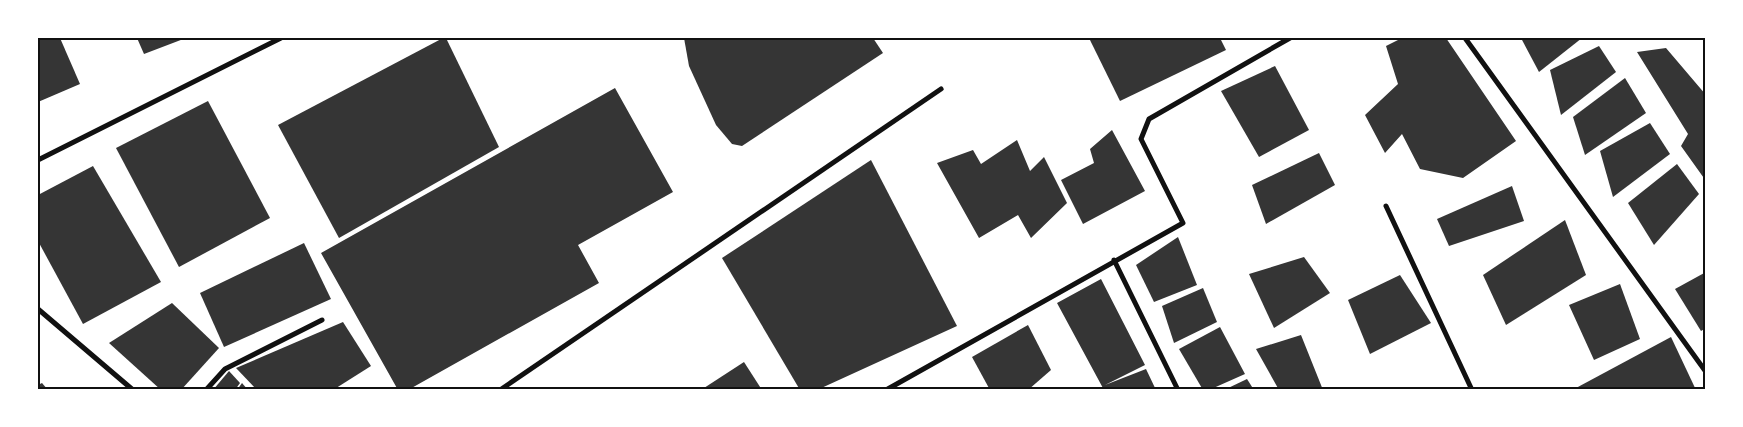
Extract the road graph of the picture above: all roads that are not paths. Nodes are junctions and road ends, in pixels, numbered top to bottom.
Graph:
1 (281, 38) edge
2 (1290, 38) edge
3 (1465, 38) edge
4 (941, 89) dead end
5 (38, 160) edge
6 (1386, 206) dead end
7 (1114, 260) junction
8 (38, 309) edge
9 (322, 320) dead end
10 (1706, 372) edge
11 (134, 390) edge
12 (206, 390) edge
13 (500, 390) edge
14 (886, 390) edge
15 (1178, 390) edge
16 (1472, 390) edge

1 - 5 street
2 - 7 street
3 - 10 street
4 - 13 street
6 - 16 street
7 - 14 street
7 - 15 street
8 - 11 street
9 - 12 street

